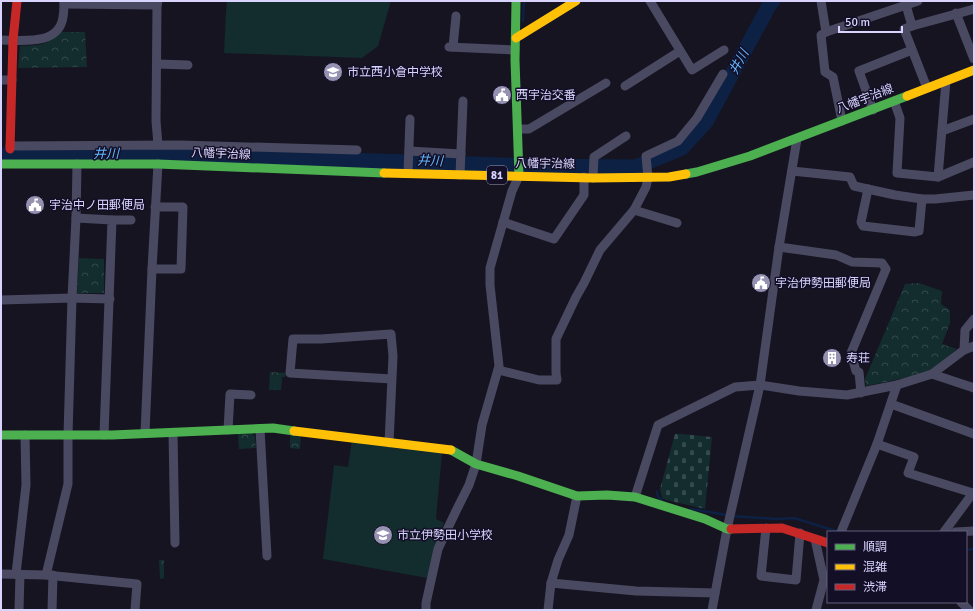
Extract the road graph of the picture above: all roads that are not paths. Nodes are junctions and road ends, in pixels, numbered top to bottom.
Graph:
1 (17, 1) edge
2 (516, 1) edge
3 (576, 1) edge
4 (650, 1) edge
5 (821, 1) edge
6 (918, 1) edge
7 (64, 3) edge
8 (158, 3) edge
9 (906, 6) junction
10 (974, 9) edge
11 (956, 13) junction
12 (456, 16) dead end
13 (912, 26) junction
14 (826, 32) junction
15 (516, 38) junction
16 (1, 40) edge
17 (13, 40) junction
18 (515, 50) junction
19 (724, 50) dead end
20 (912, 50) junction
21 (680, 51) junction
22 (974, 59) edge
23 (157, 64) junction
24 (188, 65) dead end
25 (974, 70) edge
26 (724, 74) dead end
27 (1, 80) edge
28 (12, 80) junction
29 (946, 81) junction
30 (606, 83) dead end
31 (625, 86) dead end
32 (927, 88) junction
33 (463, 101) dead end
34 (894, 101) junction
35 (873, 110) junction
36 (410, 119) dead end
37 (974, 119) edge
38 (6, 121) edge
39 (842, 121) junction
40 (518, 129) junction
41 (942, 131) junction
42 (626, 136) dead end
43 (797, 139) junction
44 (158, 145) junction
45 (94, 147) junction
46 (10, 148) junction
47 (358, 150) dead end
48 (409, 153) junction
49 (461, 156) junction
50 (94, 162) junction
51 (974, 162) edge
52 (5, 164) edge
53 (77, 164) junction
54 (158, 164) junction
55 (408, 170) junction
56 (460, 171) junction
57 (792, 171) junction
58 (648, 174) junction
59 (519, 175) junction
60 (590, 176) junction
61 (938, 177) junction
62 (868, 189) junction
63 (974, 195) edge
64 (922, 199) junction
65 (155, 207) junction
66 (634, 210) junction
67 (76, 218) junction
68 (112, 220) junction
69 (131, 220) dead end
70 (503, 222) junction
71 (677, 223) dead end
72 (779, 246) junction
73 (152, 269) junction
74 (72, 298) junction
75 (110, 299) junction
76 (1, 300) edge
77 (974, 319) edge
78 (974, 346) edge
79 (964, 350) junction
80 (498, 370) junction
81 (932, 374) junction
82 (392, 379) junction
83 (760, 385) junction
84 (897, 385) junction
85 (974, 388) edge
86 (861, 393) junction
87 (251, 395) dead end
88 (891, 404) junction
89 (260, 429) junction
90 (228, 430) junction
91 (145, 433) junction
92 (172, 433) junction
93 (974, 434) edge
94 (1, 435) edge
95 (25, 435) junction
96 (68, 435) junction
97 (104, 435) junction
98 (389, 443) junction
99 (877, 444) junction
100 (476, 464) junction
101 (974, 492) edge
102 (577, 496) junction
103 (635, 497) junction
104 (727, 528) junction
105 (766, 528) junction
106 (841, 531) edge
107 (945, 531) edge
108 (800, 533) junction
109 (815, 540) junction
110 (175, 543) dead end
111 (827, 543) edge
112 (267, 556) dead end
113 (1, 574) edge
114 (18, 574) junction
115 (50, 575) junction
116 (551, 583) junction
117 (715, 594) junction
118 (19, 610) edge
119 (52, 610) edge
120 (135, 610) edge
121 (426, 610) edge
122 (548, 610) edge
123 (712, 610) edge
124 (816, 610) edge

1 - 17 street
2 - 15 street
3 - 15 street
4 - 21 street
5 - 14 street
6 - 9 street
7 - 8 street
7 - 17 street
8 - 23 street
9 - 13 street
9 - 14 street
10 - 11 street
11 - 13 street
11 - 22 street
12 - 18 street
13 - 20 street
14 - 39 street
15 - 18 street
16 - 17 street
17 - 28 street
18 - 40 street
19 - 21 street
20 - 32 street
20 - 35 street
21 - 31 street
23 - 24 street
23 - 44 street
25 - 29 street, 八幡宇治線 / 81
26 - 58 street
27 - 28 street
28 - 38 street
29 - 32 street, 八幡宇治線 / 81
29 - 41 street
30 - 40 street
32 - 34 street, 八幡宇治線 / 81
33 - 49 street
34 - 35 street, 八幡宇治線 / 81
34 - 61 street
35 - 39 street, 八幡宇治線 / 81
36 - 48 street
37 - 41 street
38 - 46 street
39 - 43 street, 八幡宇治線 / 81
40 - 59 street
41 - 61 street
42 - 60 street
43 - 57 street
43 - 58 street, 八幡宇治線 / 81
44 - 45 street
44 - 47 street
45 - 46 street
45 - 50 street
46 - 52 street
48 - 49 street
48 - 55 street
49 - 56 street
50 - 53 street, 八幡宇治線 / 81
50 - 54 street, 八幡宇治線 / 81
51 - 61 street
52 - 53 street, 八幡宇治線 / 81
53 - 67 street
54 - 55 street, 八幡宇治線 / 81
54 - 65 street
55 - 56 street, 八幡宇治線 / 81
56 - 59 street, 八幡宇治線 / 81
57 - 62 street
57 - 72 street
58 - 60 street, 八幡宇治線 / 81
58 - 66 street
59 - 60 street, 八幡宇治線 / 81
59 - 70 street
60 - 70 street
62 - 64 street
62 - 64 street
63 - 64 street
65 - 73 street
65 - 73 street
66 - 71 street
66 - 80 street
67 - 68 street
67 - 74 street
68 - 69 street
68 - 75 street
70 - 80 street
72 - 83 street
72 - 86 street
73 - 91 street
74 - 75 street
74 - 76 street
74 - 96 street
75 - 97 street
77 - 79 street
78 - 79 street
79 - 81 street
80 - 100 street
81 - 84 street
81 - 85 street
82 - 82 street
82 - 98 street
83 - 86 street
83 - 103 street
83 - 104 street
84 - 86 street
84 - 88 street
87 - 90 street
88 - 93 street
88 - 99 street
89 - 90 street
89 - 98 street
89 - 112 street
90 - 92 street
91 - 92 street
91 - 97 street
92 - 110 street
94 - 95 street
95 - 96 street
95 - 114 street
96 - 97 street
96 - 115 street
98 - 100 street
99 - 101 street
99 - 106 street
100 - 102 street
100 - 121 street
101 - 107 street
102 - 103 street
102 - 116 street
103 - 104 street
104 - 105 street
104 - 117 street
105 - 108 street
105 - 108 street
108 - 109 street
109 - 111 street
109 - 124 street
113 - 114 street
114 - 115 street
114 - 118 street
115 - 119 street
115 - 120 street
116 - 117 street
116 - 122 street
117 - 123 street

